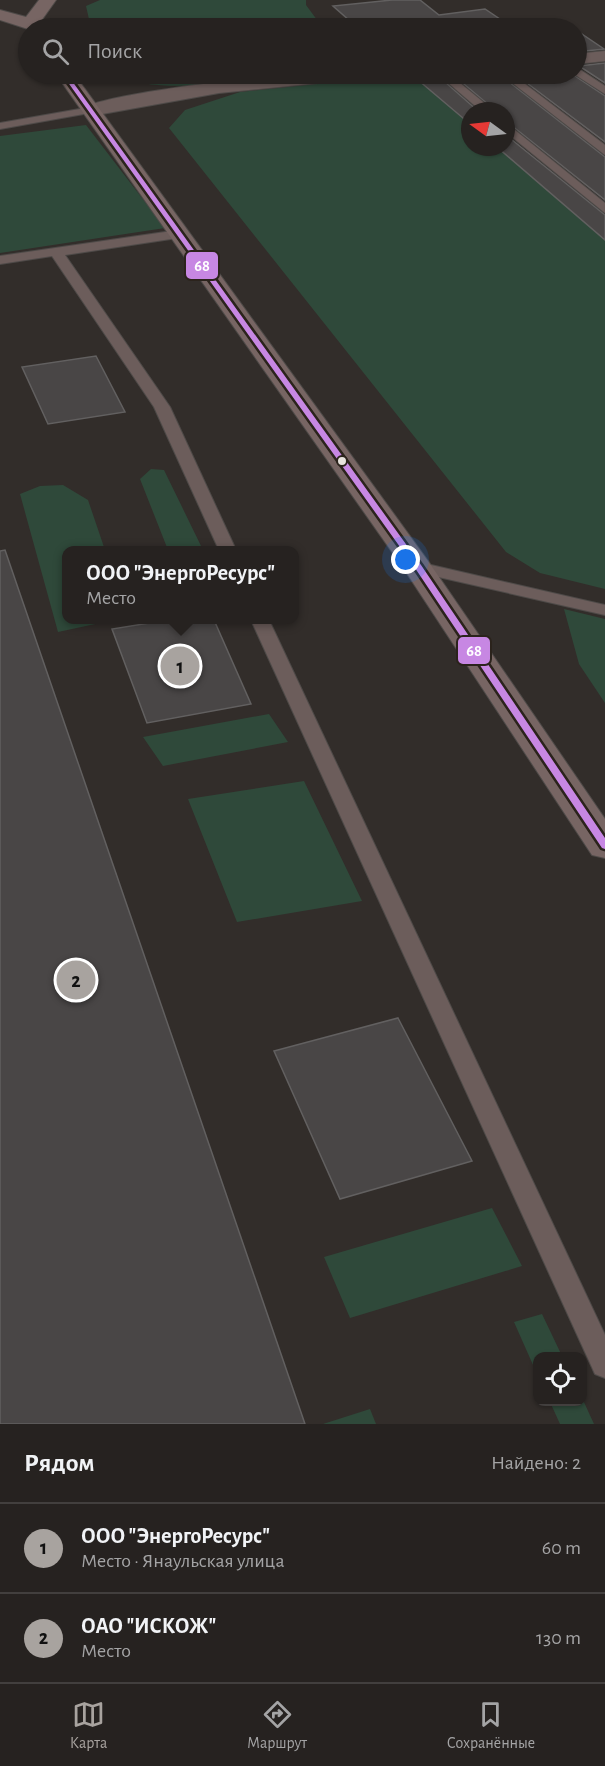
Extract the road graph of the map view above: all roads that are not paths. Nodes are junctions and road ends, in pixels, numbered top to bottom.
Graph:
1 (48, 0) edge
2 (0, 15) edge
3 (37, 18) edge
4 (18, 21) edge
5 (605, 56) edge
6 (587, 58) edge
7 (587, 78) edge
8 (72, 84) edge
9 (233, 84) edge
10 (455, 84) edge
11 (519, 84) edge
12 (605, 91) edge
13 (477, 102) edge
14 (91, 110) junction
15 (0, 126) edge
16 (515, 134) edge
17 (605, 151) edge
18 (605, 209) edge
19 (179, 234) junction
20 (56, 252) junction
21 (0, 260) edge
22 (226, 546) edge
23 (418, 567) junction
24 (605, 610) edge
25 (262, 624) edge
26 (605, 846) edge
27 (605, 1365) edge

1 - 3 main road
2 - 4 main road
5 - 6 street
7 - 12 lane
8 - 14 main road
9 - 14 street
10 - 13 lane
11 - 17 lane
14 - 15 lane
14 - 19 main road
16 - 18 lane
19 - 20 lane
19 - 23 main road
20 - 21 lane
20 - 22 lane
23 - 24 lane
23 - 26 main road
25 - 27 lane

